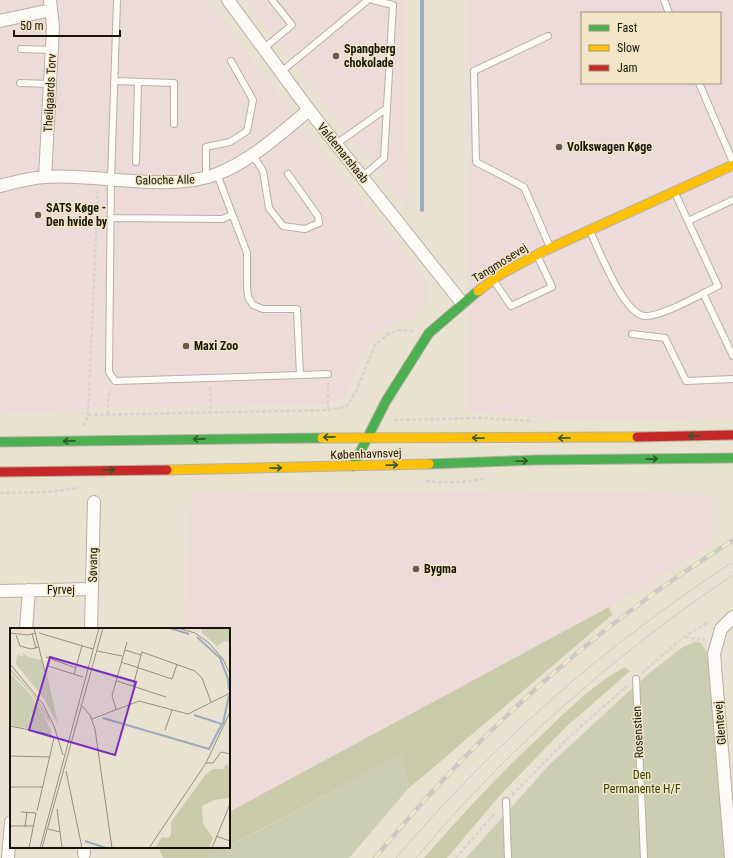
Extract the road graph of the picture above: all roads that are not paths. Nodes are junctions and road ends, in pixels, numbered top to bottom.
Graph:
1 (117, 0) edge
2 (228, 0) edge
3 (272, 0) edge
4 (368, 0) edge
5 (373, 0) edge
6 (664, 0) edge
7 (51, 5) edge
8 (669, 12) edge
9 (0, 21) edge
10 (548, 36) dead end
11 (264, 48) junction
12 (21, 49) dead end
13 (52, 50) junction
14 (231, 61) dead end
15 (281, 72) junction
16 (114, 81) junction
17 (138, 82) junction
18 (20, 83) dead end
19 (50, 84) junction
20 (699, 84) edge
21 (387, 108) junction
22 (309, 110) junction
23 (174, 124) dead end
24 (336, 144) junction
25 (252, 154) junction
26 (136, 162) dead end
27 (733, 164) edge
28 (288, 174) dead end
29 (211, 176) junction
30 (45, 177) junction
31 (362, 177) junction
32 (111, 179) junction
33 (0, 186) edge
34 (674, 192) junction
35 (733, 200) edge
36 (232, 215) junction
37 (111, 218) junction
38 (688, 221) junction
39 (589, 230) junction
40 (550, 247) junction
41 (537, 254) junction
42 (493, 280) junction
43 (703, 293) junction
44 (462, 303) junction
45 (632, 334) dead end
46 (733, 356) edge
47 (328, 374) road end
48 (300, 375) junction
49 (733, 379) edge
50 (733, 435) edge
51 (368, 437) junction
52 (0, 442) edge
53 (733, 458) edge
54 (353, 466) junction
55 (0, 472) edge
56 (94, 502) dead end
57 (92, 589) junction
58 (29, 590) junction
59 (0, 591) edge
60 (733, 617) edge
61 (26, 628) edge
62 (91, 628) edge
63 (636, 679) road end
64 (506, 801) road end
65 (10, 834) edge
66 (8, 858) edge
67 (508, 858) edge
68 (644, 858) edge
69 (731, 858) edge

1 - 16 lane
2 - 11 street, Valdemarshaab
3 - 11 lane
4 - 15 lane
5 - 21 lane
6 - 8 lane
7 - 9 street, Theilgaards Torv
7 - 13 street, Theilgaards Torv
10 - 40 lane
11 - 15 street, Valdemarshaab
12 - 13 lane
13 - 19 street, Theilgaards Torv
14 - 29 lane
15 - 22 street, Valdemarshaab
16 - 17 lane
16 - 32 lane
17 - 23 lane
17 - 26 lane
18 - 19 lane
19 - 30 street, Theilgaards Torv
20 - 27 lane
21 - 24 lane
21 - 31 lane
22 - 24 street, Valdemarshaab
22 - 25 street, Galoche Alle
24 - 31 street, Valdemarshaab
25 - 28 lane
25 - 29 street, Galoche Alle
27 - 34 main road, Tangmosevej
29 - 32 street, Galoche Alle
29 - 36 lane
30 - 32 street, Galoche Alle
30 - 33 street, Galoche Alle
31 - 44 street, Valdemarshaab
32 - 37 lane
34 - 38 lane
34 - 39 main road, Tangmosevej
35 - 38 lane
36 - 37 lane
36 - 48 lane
37 - 48 lane
38 - 43 lane
39 - 40 main road, Tangmosevej
39 - 43 lane
40 - 41 main road, Tangmosevej
41 - 42 main road, Tangmosevej
41 - 42 lane
42 - 44 main road, Tangmosevej
43 - 46 lane
44 - 51 main road, Tangmosevej
45 - 49 lane
47 - 48 lane
50 -> 51 main road, Københavnsvej
51 -> 52 main road, Københavnsvej
51 - 54 main road, Tangmosevej
54 -> 53 main road, Københavnsvej
55 -> 54 main road, Københavnsvej
56 - 57 street, Søvang
57 - 58 street, Fyrvej
57 - 62 street, Søvang
58 - 59 street, Fyrvej
58 - 61 street, Fyrvej
60 - 69 street, Glentevej
63 - 68 lane, Rosenstien
64 - 67 lane
65 - 66 street

